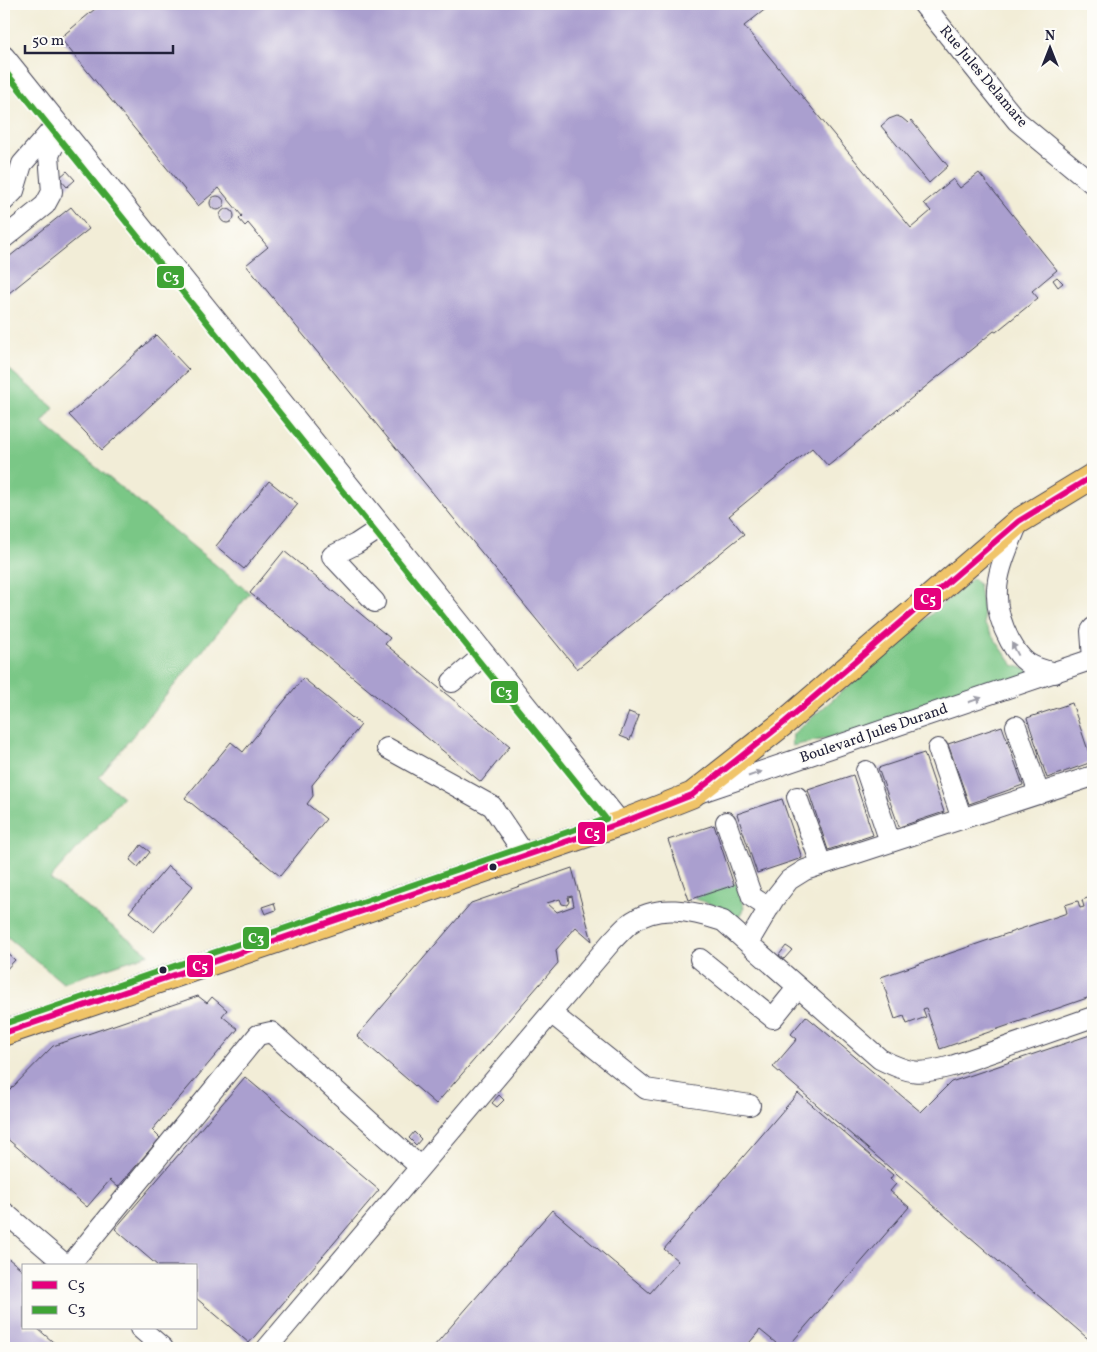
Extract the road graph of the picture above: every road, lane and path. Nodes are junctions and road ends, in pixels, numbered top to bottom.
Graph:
1 (923, 4) edge
2 (7, 67) edge
3 (60, 126) junction
4 (1093, 184) edge
5 (4, 201) edge
6 (4, 238) edge
7 (1093, 476) edge
8 (1019, 521) junction
9 (382, 527) junction
10 (375, 602) dead end
11 (1093, 628) edge
12 (485, 654) junction
13 (1093, 659) edge
14 (1055, 673) junction
15 (452, 682) dead end
16 (1016, 726) dead end
17 (386, 748) dead end
18 (938, 749) dead end
19 (866, 771) dead end
20 (1093, 776) edge
21 (1039, 794) junction
22 (692, 795) junction
23 (797, 797) dead end
24 (962, 819) junction
25 (726, 822) dead end
26 (620, 823) junction
27 (890, 842) junction
28 (525, 855) junction
29 (821, 864) junction
30 (769, 908) junction
31 (748, 943) junction
32 (700, 959) dead end
33 (798, 987) junction
34 (551, 1014) junction
35 (1093, 1017) edge
36 (4, 1033) edge
37 (750, 1104) dead end
38 (420, 1167) junction
39 (4, 1212) edge
40 (66, 1264) edge
41 (70, 1264) edge
42 (142, 1330) edge
43 (163, 1348) edge
44 (267, 1348) edge

1 - 4 street, Rue Jules Delamare
2 - 3 street
3 - 5 street
3 - 6 street
3 - 9 street
7 - 8 main road, Boulevard Jules Durand
14 -> 8 street
8 - 22 main road, Boulevard Jules Durand
9 - 10 street
9 - 12 street
11 - 13 street
12 - 15 street
12 - 26 street
13 - 14 street, Boulevard Jules Durand
22 -> 14 street, Boulevard Jules Durand
16 - 21 street
17 - 28 street
18 - 24 street
19 - 27 street
20 - 21 street
21 - 24 street
22 - 26 main road, Boulevard Jules Durand
23 - 29 street
24 - 27 street
25 - 30 street
26 - 28 main road, Boulevard Jules Durand
27 - 29 street
28 - 36 main road, Boulevard Jules Durand
29 - 30 street
30 - 31 street
31 - 33 street
31 - 34 street
32 - 33 street
33 - 35 street
34 - 37 street
34 - 38 street
38 - 41 street
38 - 44 street
39 - 40 street
42 - 43 street

